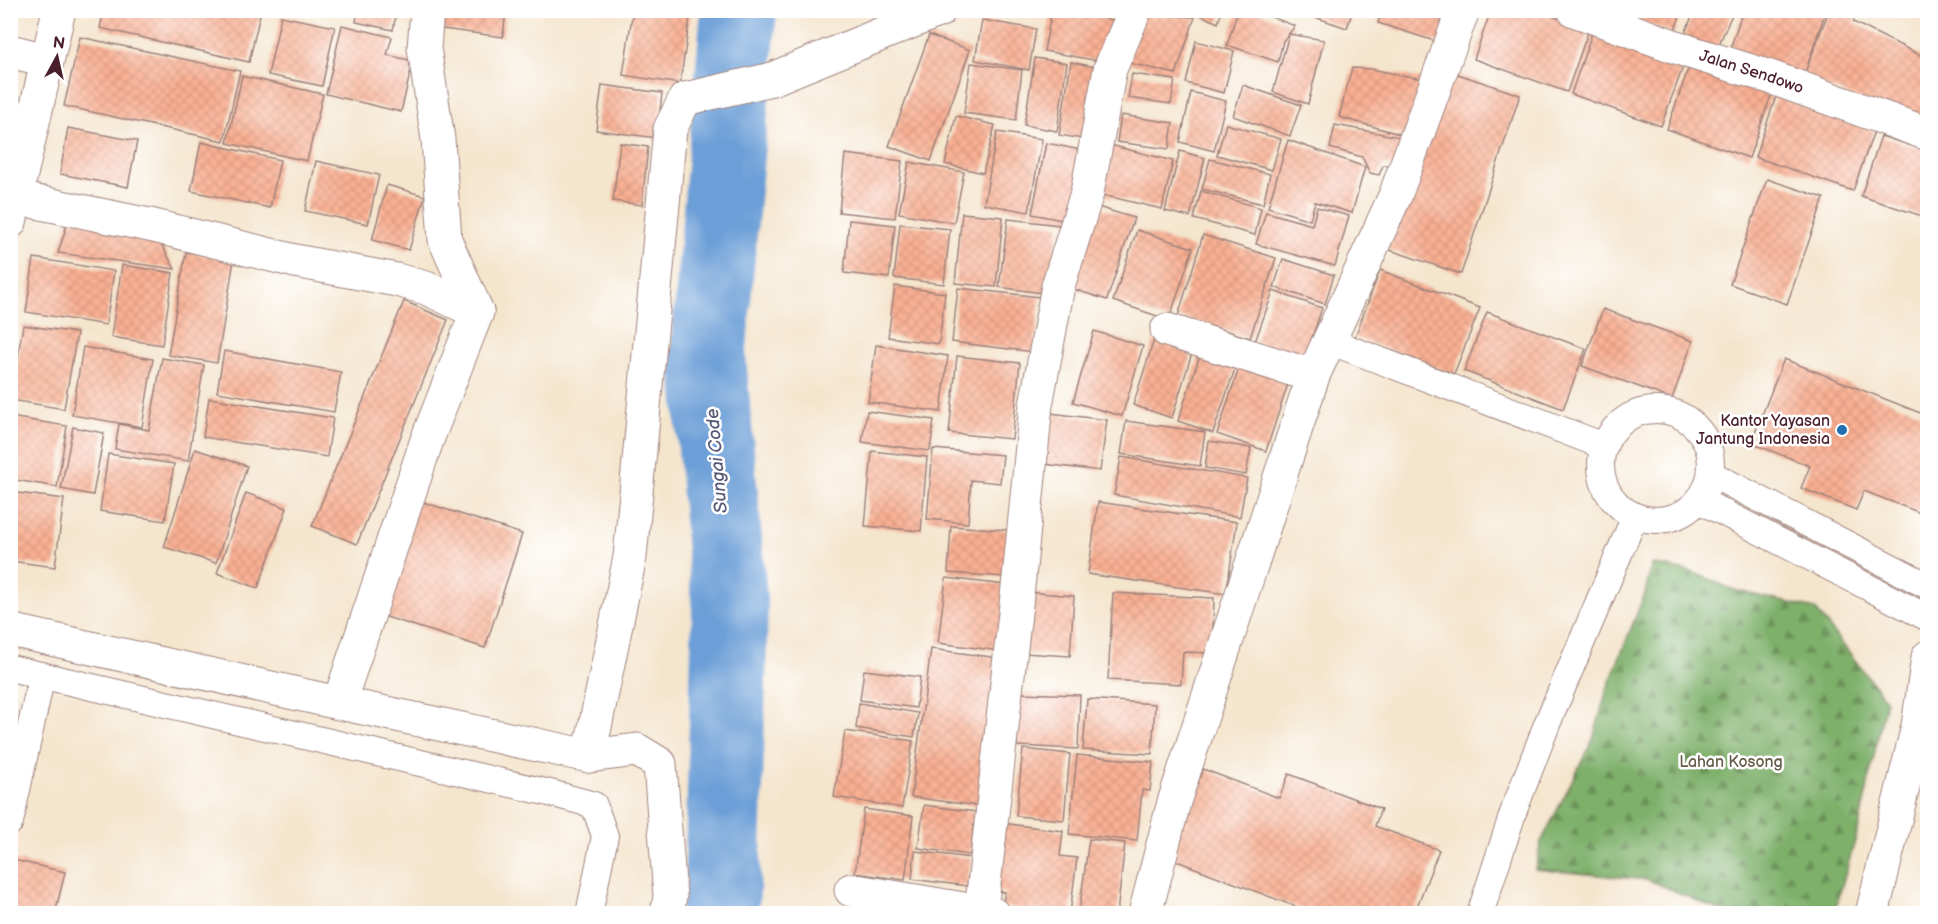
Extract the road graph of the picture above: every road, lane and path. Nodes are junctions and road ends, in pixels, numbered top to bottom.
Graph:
1 (59, 10) edge
2 (427, 10) edge
3 (940, 10) edge
4 (1135, 10) edge
5 (1463, 10) edge
6 (1578, 11) edge
7 (10, 51) edge
8 (46, 60) junction
9 (1928, 134) edge
10 (14, 210) edge
11 (477, 312) junction
12 (1167, 330) dead end
13 (1329, 342) junction
14 (1313, 376) junction
15 (1604, 446) junction
16 (1711, 474) junction
17 (1699, 500) junction
18 (1635, 516) junction
19 (1928, 586) edge
20 (1928, 618) edge
21 (10, 630) edge
22 (1928, 657) edge
23 (10, 668) edge
24 (42, 675) junction
25 (339, 703) junction
26 (1923, 727) edge
27 (589, 756) junction
28 (10, 822) edge
29 (851, 890) dead end
30 (987, 912) edge
31 (589, 914) edge
32 (667, 914) edge
33 (1145, 914) edge
34 (1480, 914) edge
35 (1872, 914) edge

1 - 8 street
2 - 11 street
3 - 27 street
4 - 30 street
5 - 13 street
6 - 9 street, Jalan Sendowo
7 - 8 street
8 - 10 street
10 - 11 street
11 - 25 street
12 - 14 street
13 - 14 street
13 - 15 lane
14 - 33 street
15 - 16 lane
15 - 18 lane
16 - 17 lane
16 - 19 lane
17 - 18 lane
17 - 20 lane
18 - 34 lane
21 - 25 street
22 - 26 street
23 - 24 lane
24 - 28 lane
24 - 31 lane
25 - 27 street
26 - 35 street
27 - 32 street
29 - 30 street

